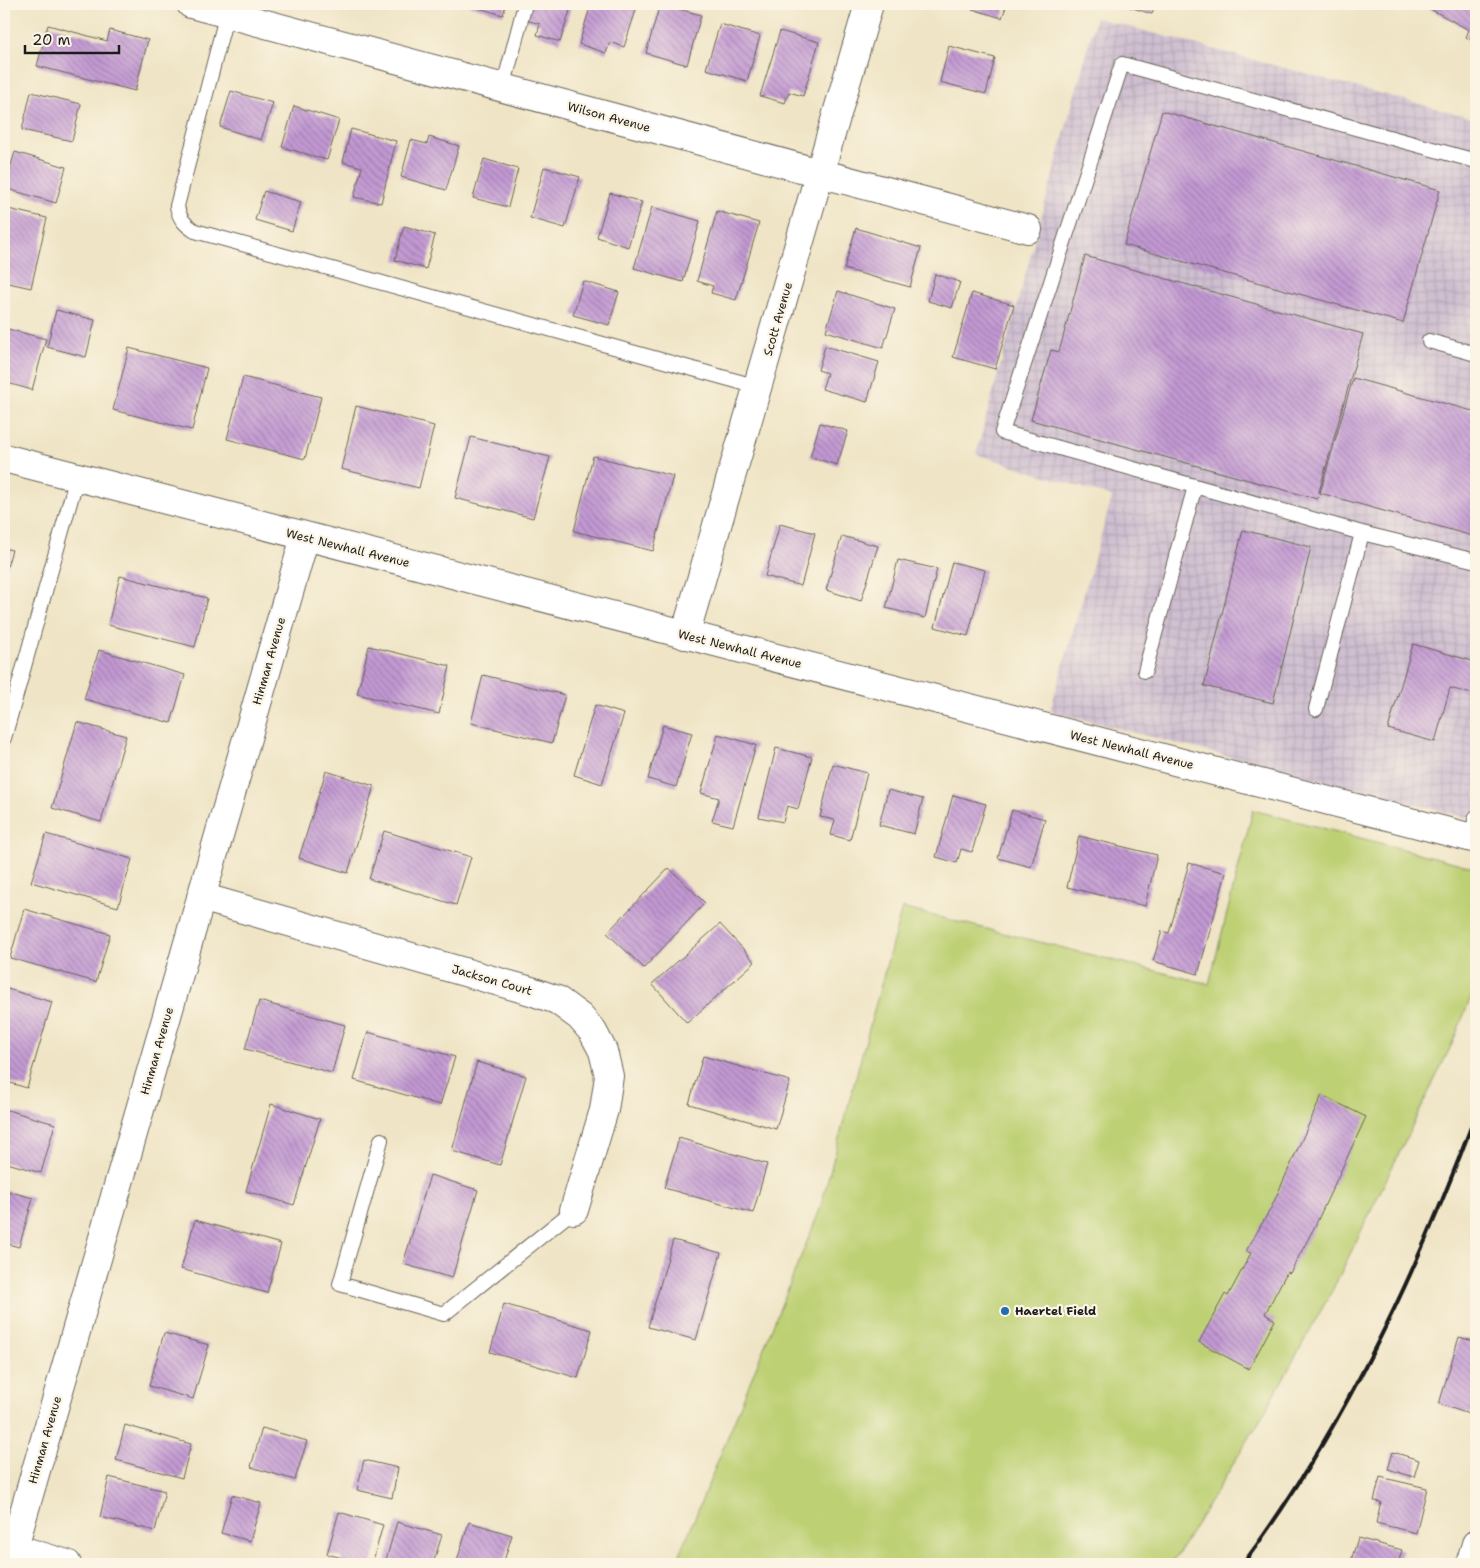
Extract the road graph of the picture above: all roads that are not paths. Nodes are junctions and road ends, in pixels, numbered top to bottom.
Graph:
1 (191, 4) edge
2 (525, 4) edge
3 (869, 4) edge
4 (228, 9) edge
5 (503, 88) junction
6 (1476, 161) edge
7 (820, 174) junction
8 (1028, 229) dead end
9 (1429, 341) dead end
10 (1476, 354) edge
11 (758, 387) junction
12 (4, 458) edge
13 (77, 477) junction
14 (1195, 486) junction
15 (1362, 533) junction
16 (305, 537) junction
17 (1476, 561) edge
18 (685, 635) junction
19 (1145, 671) dead end
20 (1316, 710) dead end
21 (4, 738) edge
22 (1474, 831) edge
23 (201, 897) junction
24 (381, 1140) dead end
25 (574, 1210) joint
26 (1476, 1544) edge
27 (12, 1556) edge
28 (66, 1564) edge
29 (1470, 1564) edge

1 - 4 street, Wilson Avenue
2 - 5 lane
3 - 7 street, Scott Avenue
4 - 5 street, Wilson Avenue
4 - 11 lane
5 - 7 street, Wilson Avenue
6 - 14 lane
7 - 8 street, Wilson Avenue
7 - 11 street, Scott Avenue
9 - 10 lane
11 - 18 street, Scott Avenue
12 - 13 street, West Newhall Avenue
13 - 16 street, West Newhall Avenue
13 - 21 lane
14 - 15 lane
14 - 19 lane
15 - 17 lane
15 - 20 lane
16 - 18 street, West Newhall Avenue
16 - 23 street, Hinman Avenue
18 - 22 street, West Newhall Avenue
23 - 25 street, Jackson Court
23 - 27 street, Hinman Avenue
24 - 25 lane
26 - 29 street
27 - 28 street

